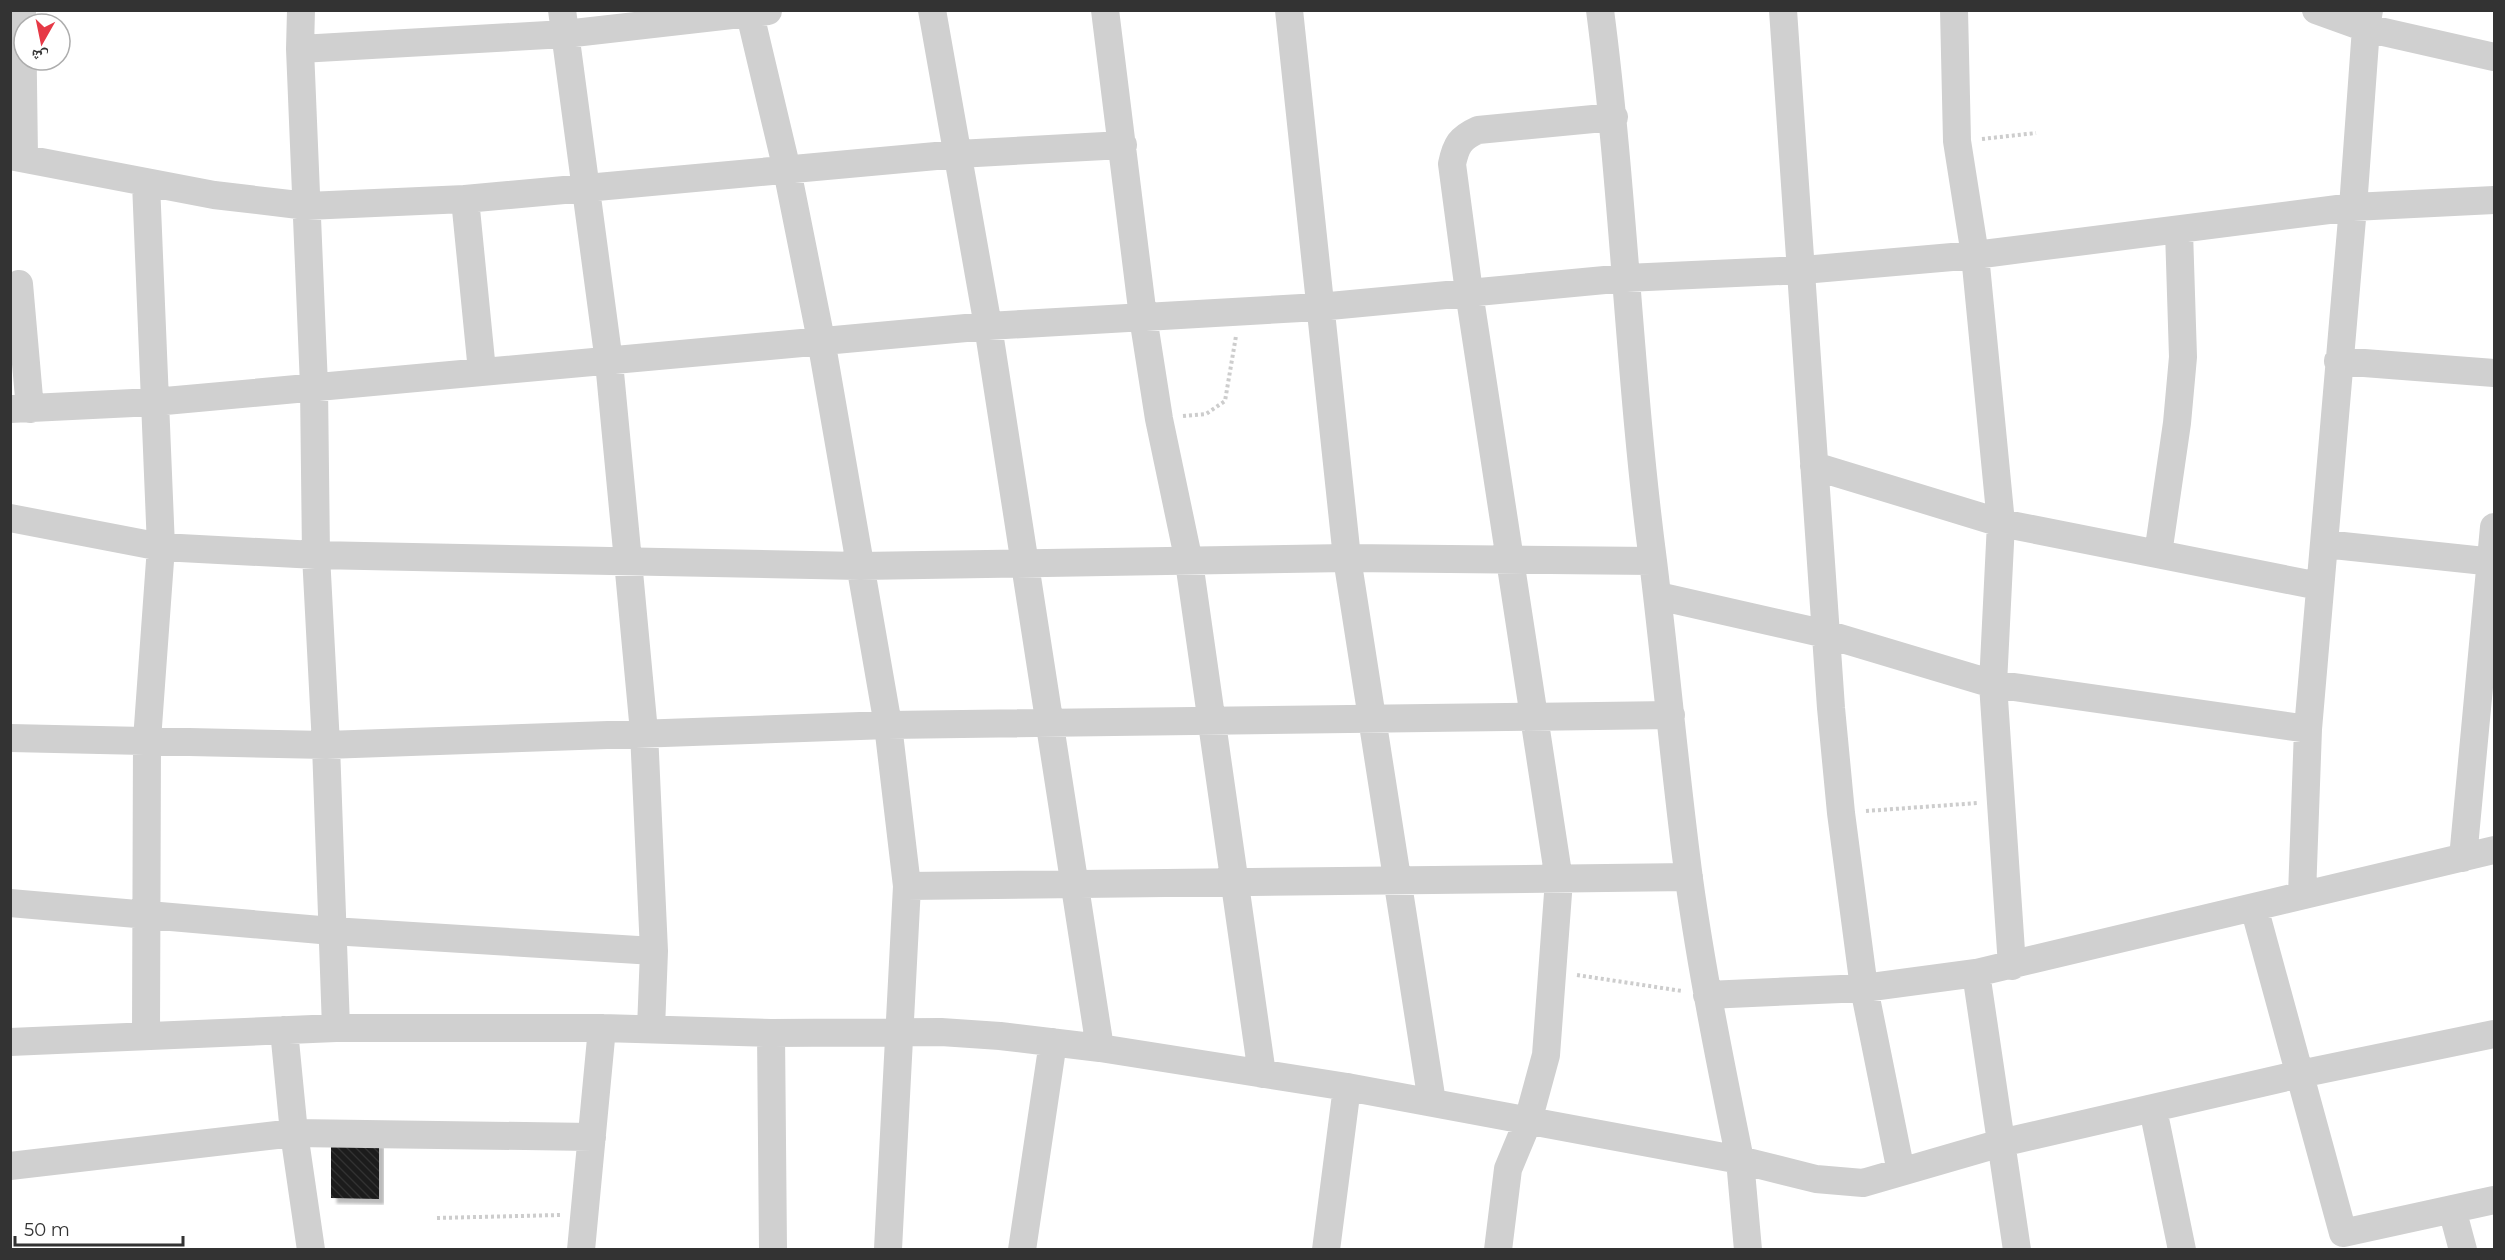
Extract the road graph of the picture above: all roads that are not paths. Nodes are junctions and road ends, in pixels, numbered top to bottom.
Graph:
1 (22, 10) edge
2 (301, 10) edge
3 (932, 10) edge
4 (1105, 10) edge
5 (1289, 10) edge
6 (1600, 10) edge
7 (1783, 10) edge
8 (1954, 10) edge
9 (2316, 10) edge
10 (756, 11) edge
11 (2367, 19) edge
12 (564, 22) edge
13 (300, 49) junction
14 (2494, 57) edge
15 (1614, 117) junction
16 (1124, 145) junction
17 (958, 154) junction
18 (17, 156) edge
19 (787, 170) junction
20 (146, 183) junction
21 (585, 188) junction
22 (465, 199) junction
23 (2494, 200) edge
24 (307, 206) junction
25 (2353, 207) junction
26 (2179, 231) junction
27 (1975, 255) junction
28 (1803, 270) junction
29 (1626, 278) junction
30 (19, 284) dead end
31 (1469, 292) junction
32 (1319, 307) junction
33 (1143, 317) junction
34 (988, 326) junction
35 (821, 340) junction
36 (2338, 361) junction
37 (609, 362) junction
38 (482, 371) junction
39 (2494, 373) edge
40 (314, 386) junction
41 (154, 402) junction
42 (20, 409) edge
43 (1814, 466) junction
44 (10, 518) edge
45 (2001, 523) junction
46 (2494, 527) edge
47 (2324, 544) junction
48 (161, 547) junction
49 (2158, 554) junction
50 (316, 555) junction
51 (1347, 558) junction
52 (1511, 559) junction
53 (628, 561) junction
54 (1653, 561) junction
55 (1024, 562) junction
56 (1189, 562) junction
57 (2493, 562) edge
58 (860, 567) junction
59 (2319, 586) junction
60 (1658, 596) junction
61 (1826, 634) junction
62 (1993, 684) junction
63 (1671, 715) junction
64 (1536, 717) junction
65 (1212, 718) junction
66 (1371, 719) junction
67 (1050, 722) junction
68 (888, 724) junction
69 (2308, 729) junction
70 (645, 732) junction
71 (10, 738) edge
72 (147, 740) junction
73 (326, 745) junction
74 (2494, 850) edge
75 (2463, 858) junction
76 (1689, 877) junction
77 (1399, 880) junction
78 (1560, 880) junction
79 (1235, 882) junction
80 (1076, 883) junction
81 (907, 886) junction
82 (2302, 895) junction
83 (10, 903) edge
84 (2254, 907) junction
85 (146, 915) junction
86 (332, 931) junction
87 (654, 951) junction
88 (2012, 966) junction
89 (1976, 973) junction
90 (1864, 988) junction
91 (1707, 995) junction
92 (336, 1028) junction
93 (602, 1028) junction
94 (651, 1029) junction
95 (284, 1030) junction
96 (771, 1033) junction
97 (901, 1033) junction
98 (2494, 1034) edge
99 (146, 1036) junction
100 (10, 1042) edge
101 (1053, 1042) junction
102 (1100, 1048) junction
103 (1262, 1074) junction
104 (2300, 1074) junction
105 (1347, 1087) junction
106 (1432, 1102) junction
107 (2153, 1109) junction
108 (1528, 1120) junction
109 (294, 1133) junction
110 (592, 1137) junction
111 (2001, 1143) junction
112 (1740, 1160) junction
113 (10, 1166) edge
114 (1901, 1172) junction
115 (2494, 1200) edge
116 (2452, 1209) junction
117 (2345, 1241) edge
118 (888, 1249) edge
119 (311, 1250) edge
120 (581, 1250) edge
121 (773, 1250) edge
122 (871, 1250) edge
123 (894, 1250) edge
124 (1022, 1250) edge
125 (1326, 1250) edge
126 (1498, 1250) edge
127 (1748, 1250) edge
128 (2018, 1250) edge
129 (2182, 1250) edge
130 (2463, 1250) edge

1 - 18 street
2 - 13 street
3 - 17 street
4 - 16 street
5 - 32 street
6 - 15 street
7 - 28 street
8 - 27 street
9 - 11 street
10 - 12 street
10 - 19 street
11 - 14 street
11 - 25 street
12 - 13 street
12 - 21 street
13 - 24 street
15 - 29 street
15 - 31 street
16 - 17 street
16 - 33 street
17 - 19 street
17 - 34 street
18 - 20 street
19 - 21 street
19 - 35 street
20 - 24 street
20 - 41 street
21 - 22 street
21 - 37 street
22 - 24 street
22 - 38 street
23 - 25 street
24 - 40 street
25 - 26 street
25 - 36 street
26 - 27 street
26 - 49 street
27 - 28 street
27 - 45 street
28 - 29 street
28 - 43 street
29 - 31 street
29 - 54 street
30 - 42 street
31 - 32 street
31 - 52 street
32 - 33 street
32 - 51 street
33 - 34 street
33 - 56 street
34 - 35 street
34 - 55 street
35 - 37 street
35 - 58 street
36 - 39 street
36 - 47 street
37 - 38 street
37 - 53 street
38 - 40 street
40 - 41 street
40 - 50 street
41 - 42 street
41 - 48 street
43 - 45 street
43 - 61 street
44 - 48 street
45 - 49 street
45 - 62 street
46 - 57 street
47 - 57 street
47 - 59 street
48 - 50 street
48 - 72 street
49 - 59 street
50 - 53 street
50 - 73 street
51 - 52 street
51 - 56 street
51 - 66 street
52 - 54 street
52 - 64 street
53 - 58 street
53 - 70 street
54 - 60 street
55 - 56 street
55 - 58 street
55 - 67 street
56 - 65 street
57 - 75 street
58 - 68 street
59 - 69 street
60 - 61 street
60 - 63 street
61 - 62 street
61 - 90 street
62 - 69 street
62 - 88 street
63 - 64 street
63 - 76 street
64 - 66 street
64 - 78 street
65 - 66 street
65 - 67 street
65 - 79 street
66 - 77 street
67 - 68 street
67 - 80 street
68 - 70 street
68 - 81 street
69 - 82 street
70 - 73 street
70 - 87 street
71 - 72 street
72 - 73 street
72 - 85 street
73 - 86 street
74 - 75 street
75 - 82 street
76 - 78 street
76 - 91 street
77 - 78 street
77 - 79 street
77 - 106 street
78 - 108 street
79 - 80 street
79 - 103 street
80 - 81 street
80 - 102 street
81 - 97 street
82 - 84 street
83 - 85 street
84 - 88 street
84 - 104 street
85 - 86 street
85 - 99 street
86 - 87 street
86 - 92 street
87 - 94 street
88 - 89 street
89 - 90 street
89 - 111 street
90 - 91 street
90 - 114 street
91 - 112 street
92 - 93 street
92 - 95 street
93 - 94 street
93 - 110 street
94 - 96 street
95 - 99 street
95 - 109 street
96 - 97 street
96 - 121 street
97 - 101 street
97 - 118 street
98 - 104 street
99 - 100 street
101 - 102 street
101 - 124 street
102 - 103 street
103 - 105 street
104 - 107 street
104 - 117 street
105 - 106 street
105 - 125 street
106 - 108 street
107 - 111 street
107 - 129 street
108 - 112 street
108 - 126 street
109 - 110 street
109 - 113 street
109 - 119 street
110 - 120 street
111 - 114 street
111 - 128 street
112 - 114 street
112 - 127 street
115 - 116 street
116 - 117 street
116 - 130 street
118 - 122 street
118 - 123 street

